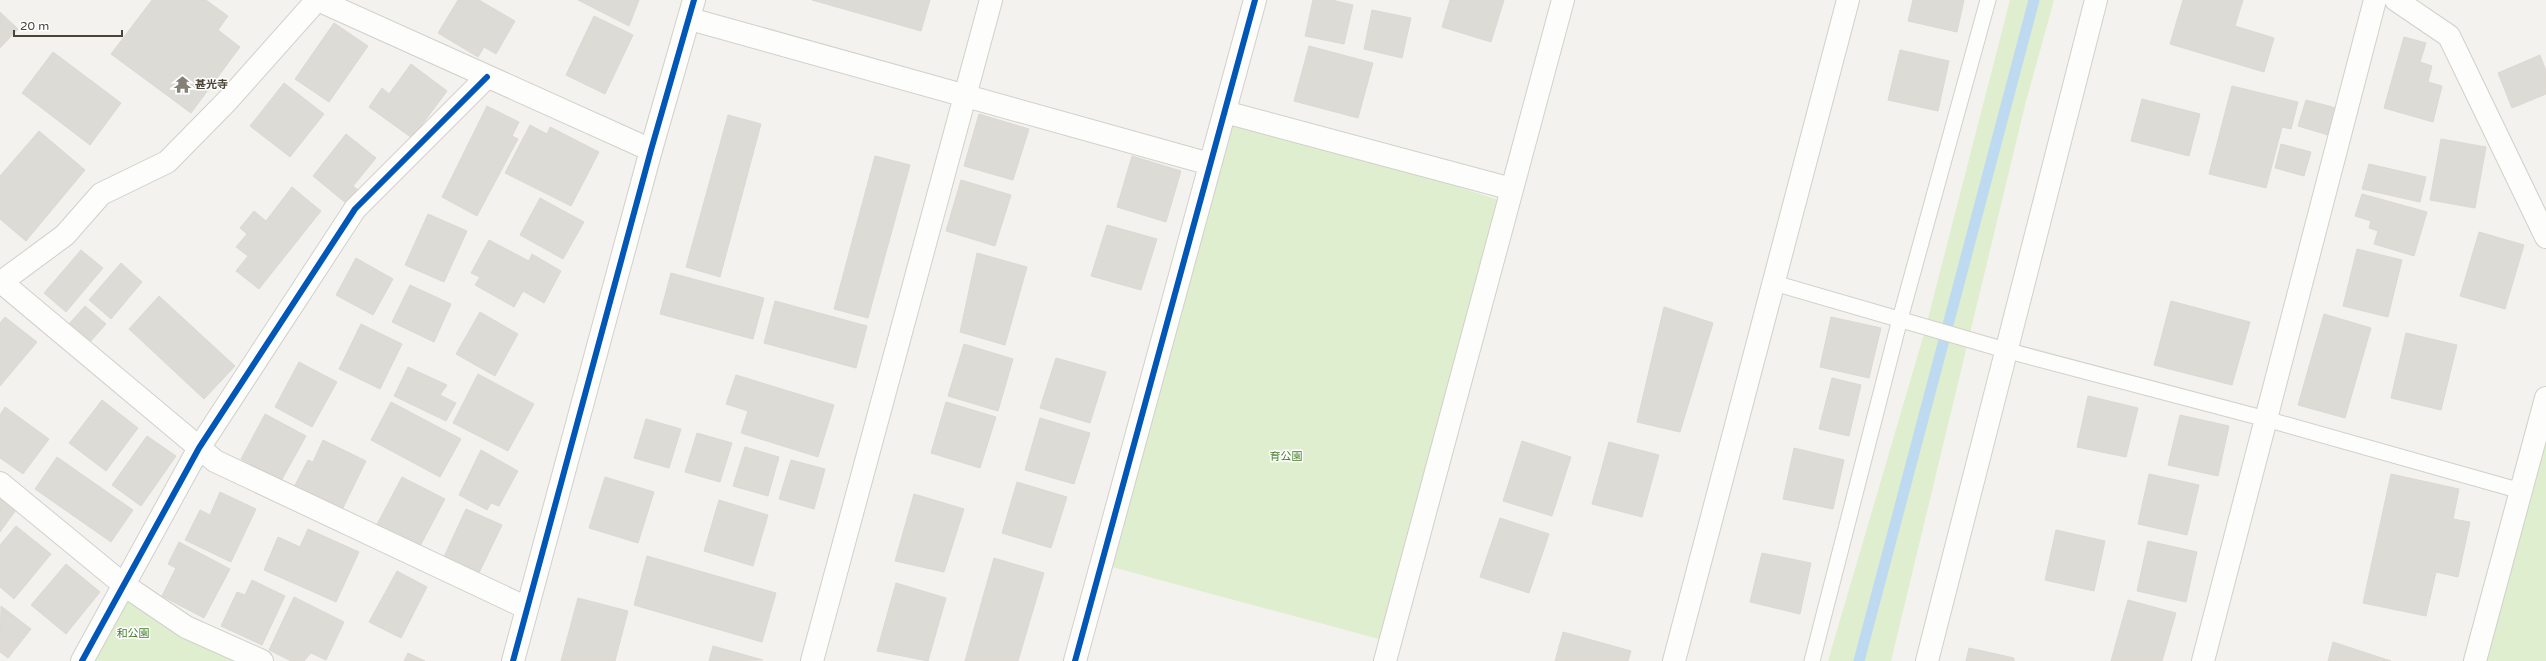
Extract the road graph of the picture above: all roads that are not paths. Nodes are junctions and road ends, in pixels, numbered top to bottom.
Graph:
1 (317, 0) edge
2 (991, 0) edge
3 (1255, 0) edge
4 (1563, 0) edge
5 (1848, 0) edge
6 (1988, 0) edge
7 (2096, 0) edge
8 (2374, 0) edge
9 (2396, 0) edge
10 (692, 9) edge
11 (487, 77) junction
12 (964, 96) junction
13 (1225, 112) junction
14 (651, 150) junction
15 (1210, 164) junction
16 (1512, 190) junction
17 (2546, 236) edge
18 (0, 282) edge
19 (1774, 283) junction
20 (1900, 319) junction
21 (2005, 350) junction
22 (2546, 398) edge
23 (2266, 419) junction
24 (199, 448) junction
25 (0, 483) edge
26 (2521, 491) junction
27 (124, 585) junction
28 (527, 608) junction
29 (82, 661) edge
30 (262, 661) edge
31 (513, 661) edge
32 (812, 661) edge
33 (1074, 661) edge
34 (1385, 661) edge
35 (1674, 661) edge
36 (1812, 661) edge
37 (1927, 661) edge
38 (2203, 661) edge
39 (2475, 661) edge

1 - 11 street
1 - 18 street
2 - 12 street
3 - 13 street
4 - 16 street
5 - 19 street
6 - 20 lane
7 - 21 street
8 - 23 street
9 - 17 street
10 - 12 street
10 - 14 street
11 - 14 street
11 - 24 street
12 - 15 street
12 - 32 street
13 - 15 street
13 - 16 street
14 - 28 street
15 - 33 street
16 - 34 street
18 - 24 street
19 - 20 lane
19 - 35 street
20 - 21 lane
20 - 36 lane
21 - 23 lane
21 - 37 street
22 - 26 street
23 - 26 lane
23 - 38 street
24 - 27 street
24 - 28 street
25 - 27 street
26 - 39 street
27 - 29 street
27 - 30 street
28 - 31 street

